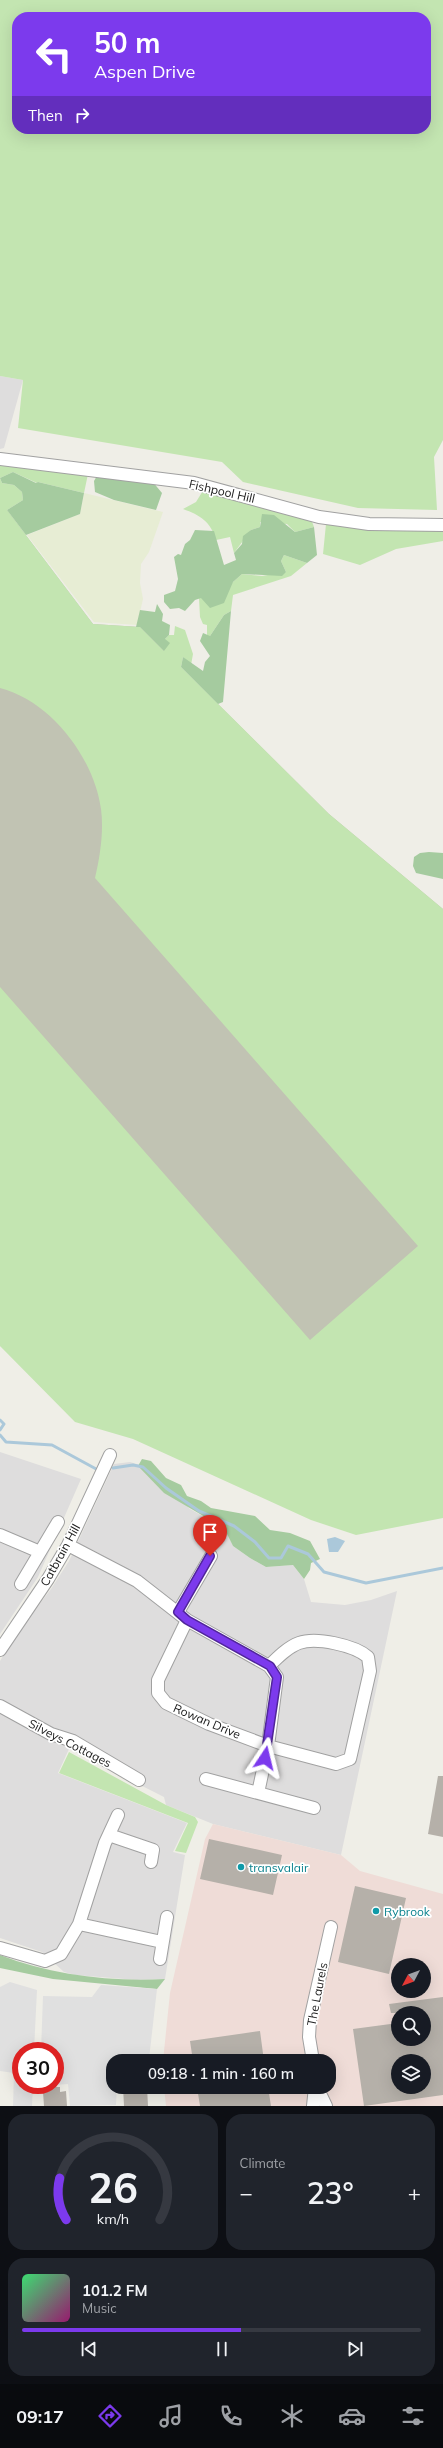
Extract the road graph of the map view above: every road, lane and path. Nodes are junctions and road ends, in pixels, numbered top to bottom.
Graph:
1 (0, 459) edge
2 (443, 525) edge
3 (110, 1455) dead end
4 (58, 1522) dead end
5 (0, 1535) edge
6 (68, 1545) junction
7 (40, 1552) junction
8 (210, 1556) dead end
9 (21, 1584) dead end
10 (183, 1616) junction
11 (0, 1650) edge
12 (270, 1666) junction
13 (0, 1706) edge
14 (268, 1746) junction
15 (206, 1779) dead end
16 (139, 1780) dead end
17 (258, 1793) junction
18 (314, 1808) dead end
19 (118, 1815) dead end
20 (109, 1835) junction
21 (151, 1862) dead end
22 (167, 1917) dead end
23 (79, 1924) junction
24 (331, 1927) dead end
25 (162, 1942) junction
26 (0, 1948) edge
27 (160, 1959) dead end
28 (312, 2054) edge
29 (315, 2094) edge
30 (317, 2094) edge
31 (320, 2094) edge
32 (313, 2106) edge
33 (318, 2106) edge
34 (326, 2106) edge

1 - 2 street, Fishpool Hill
3 - 6 street, Catbrain Hill
4 - 7 street
5 - 7 street
6 - 10 street
6 - 11 street, Catbrain Hill
7 - 9 street
8 - 10 street
10 - 12 street
10 - 14 street, Rowan Drive
12 - 14 street
12 - 14 street
13 - 16 street, Silveys Cottages
14 - 17 street
15 - 17 street
17 - 18 street
19 - 20 street
20 - 21 street
20 - 23 street
22 - 25 street
23 - 25 street
23 - 26 street
24 - 28 street, The Laurels
25 - 27 street
29 - 32 street
30 - 33 street
31 - 34 street

